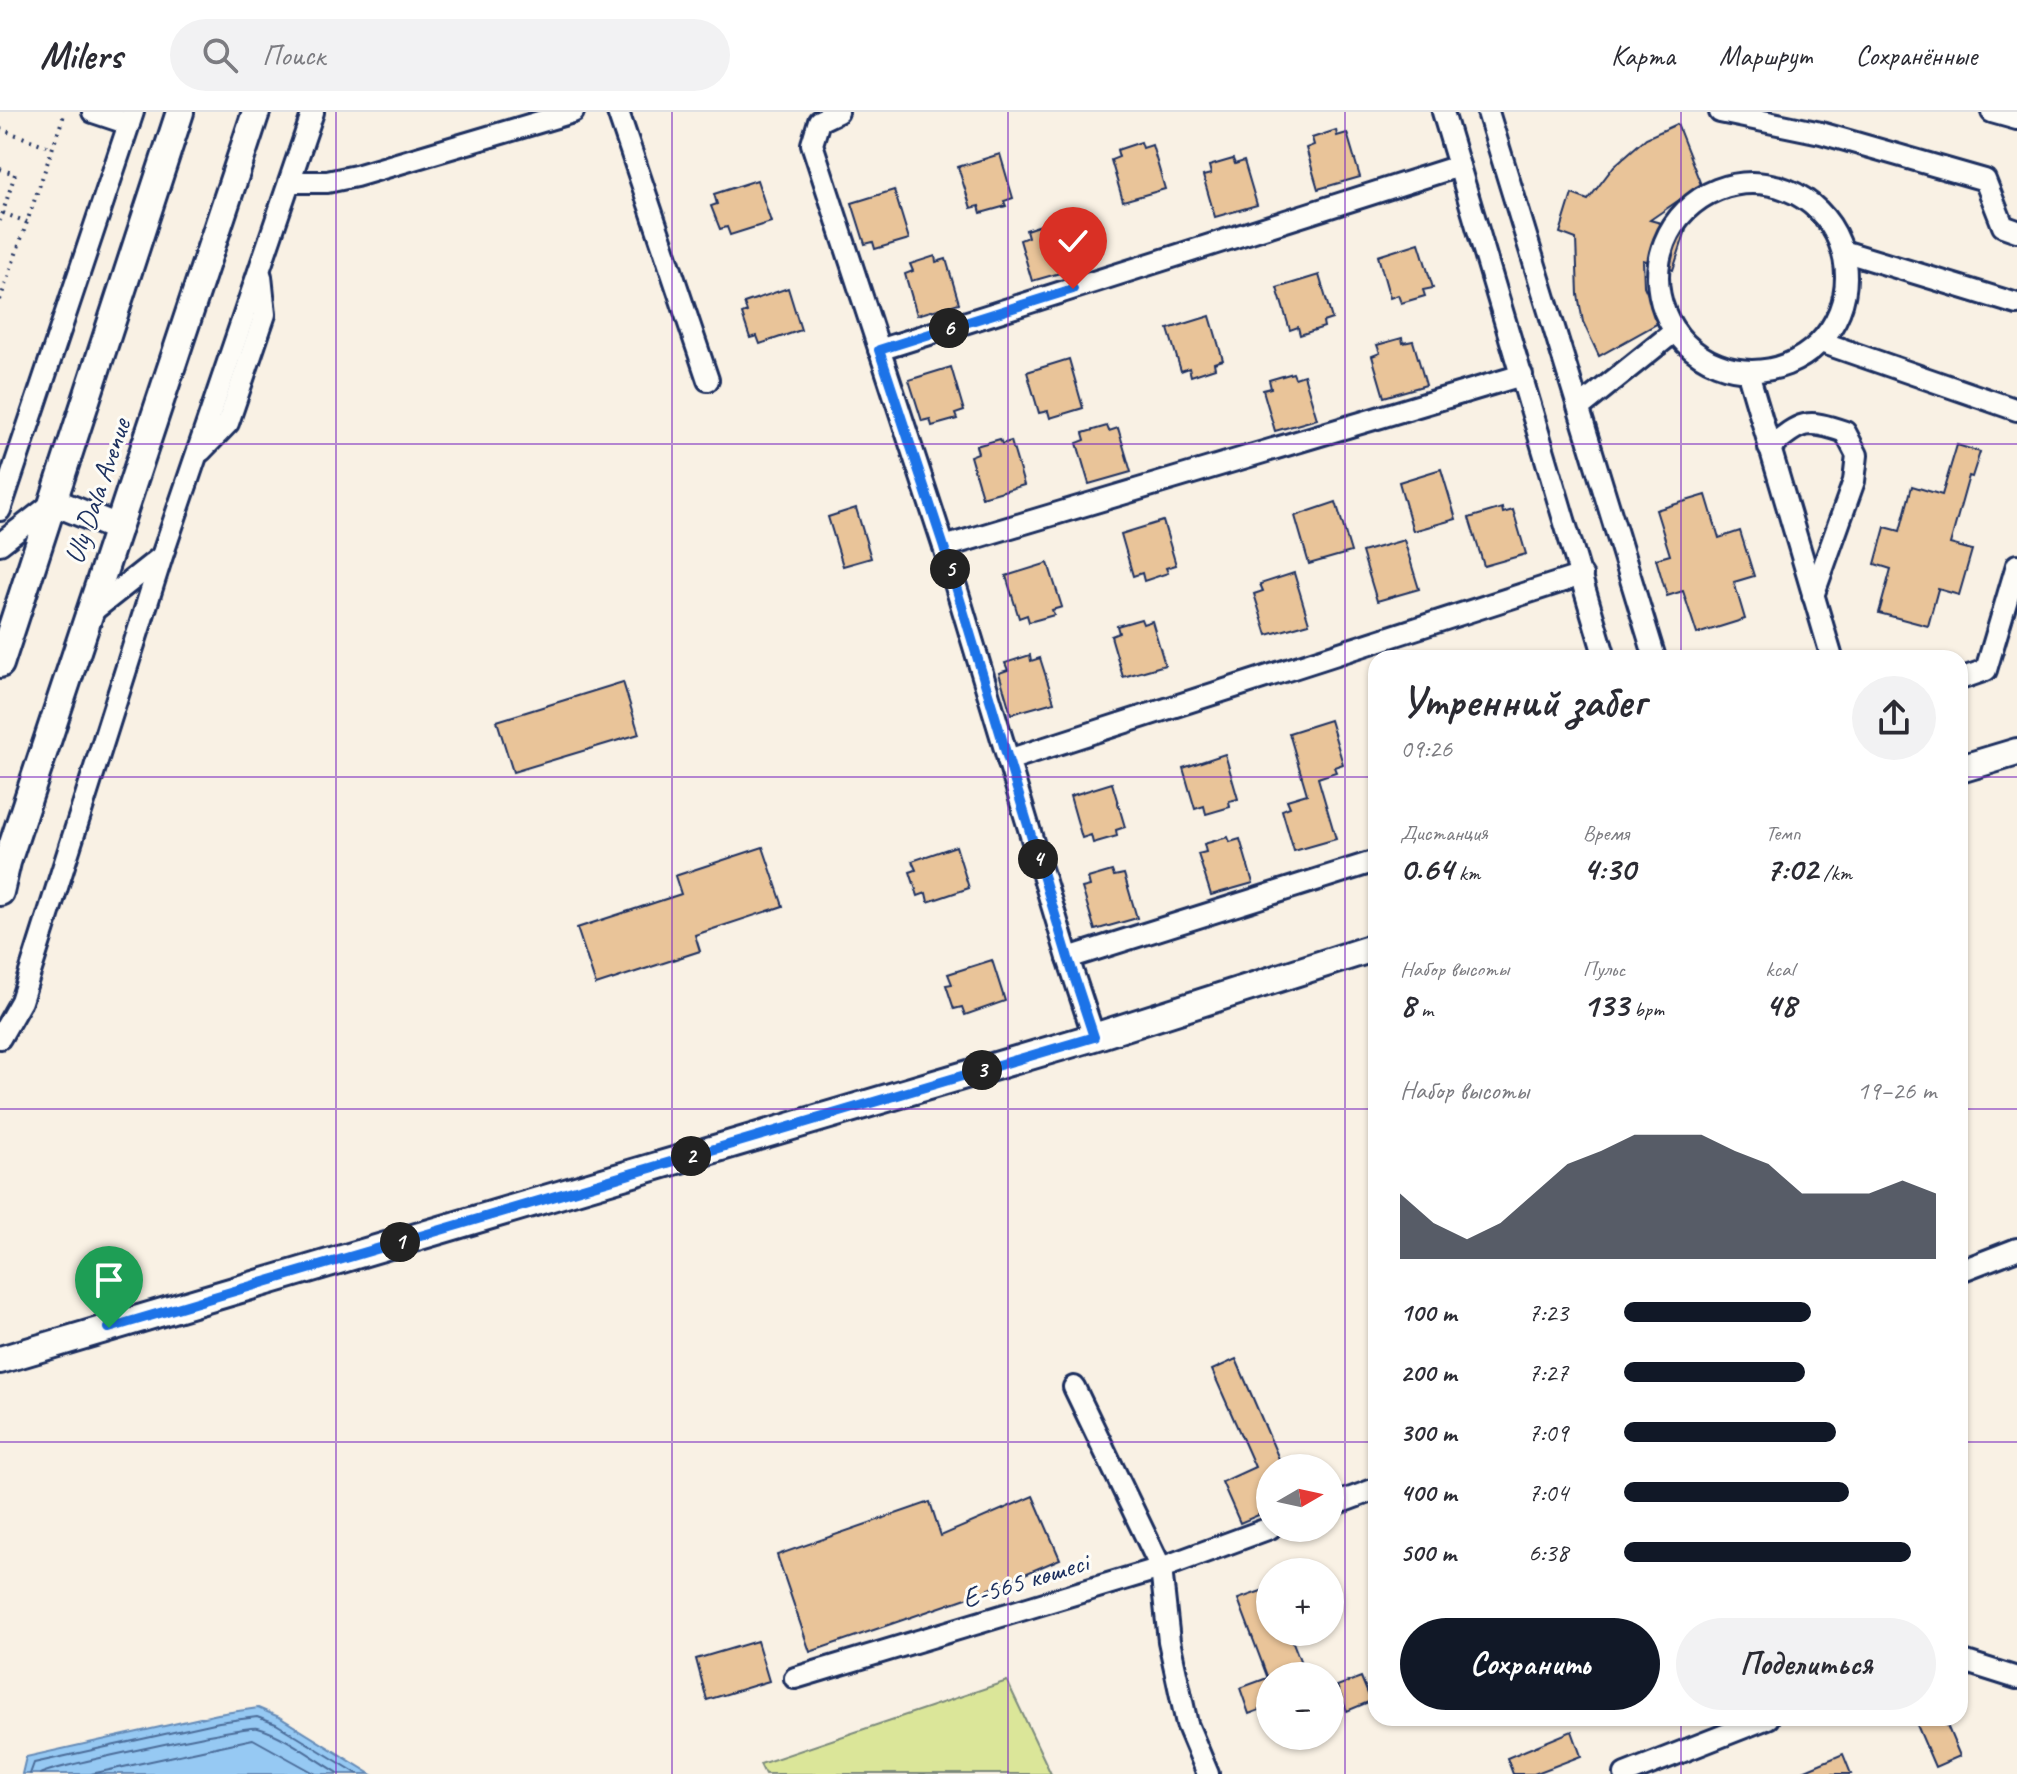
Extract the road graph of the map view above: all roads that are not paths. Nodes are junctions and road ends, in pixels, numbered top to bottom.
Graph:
1 (93, 112) edge
2 (180, 112) edge
3 (256, 112) edge
4 (313, 112) edge
5 (573, 112) edge
6 (618, 112) edge
7 (838, 112) edge
8 (1443, 112) edge
9 (1488, 112) edge
10 (1720, 112) edge
11 (1992, 112) edge
12 (131, 118) edge
13 (2017, 119) edge
14 (1459, 166) junction
15 (291, 182) junction
16 (2017, 231) edge
17 (1843, 251) junction
18 (2017, 304) edge
19 (1675, 331) junction
20 (1821, 342) junction
21 (879, 350) junction
22 (1748, 373) junction
23 (1522, 375) junction
24 (708, 380) dead end
25 (1579, 408) junction
26 (2017, 410) edge
27 (1769, 448) junction
28 (54, 502) junction
29 (0, 510) edge
30 (118, 528) junction
31 (0, 544) edge
32 (944, 547) junction
33 (162, 556) junction
34 (2017, 565) edge
35 (1582, 575) junction
36 (1813, 596) junction
37 (89, 614) junction
38 (1603, 650) edge
39 (1653, 650) edge
40 (1830, 650) edge
41 (0, 664) edge
42 (1968, 676) edge
43 (2017, 752) edge
44 (1008, 760) junction
45 (1968, 767) edge
46 (1368, 864) edge
47 (0, 892) edge
48 (1368, 950) edge
49 (1068, 958) junction
50 (1094, 1037) junction
51 (0, 1038) edge
52 (2017, 1249) edge
53 (1968, 1268) edge
54 (0, 1360) edge
55 (1074, 1387) dead end
56 (1368, 1492) edge
57 (1344, 1501) edge
58 (1256, 1533) edge
59 (1161, 1568) junction
60 (1968, 1663) edge
61 (795, 1678) dead end
62 (2017, 1678) edge
63 (1748, 1726) edge
64 (1208, 1774) edge
65 (1625, 1774) edge

1 - 12 street
2 - 28 main road, Uly Dala Avenue
3 - 30 main road, Uly Dala Avenue
4 - 15 street
5 - 15 street
6 - 24 street
7 - 21 street
8 - 14 street
9 - 25 street
10 - 16 street
11 - 13 street
12 - 29 street
14 - 21 street
14 - 23 street
15 - 33 street
17 - 18 street
17 - 19 street
17 - 20 street
19 - 22 street
19 - 25 street
20 - 22 street
20 - 26 street
21 - 32 street
22 - 27 street
23 - 32 street
23 - 35 street
25 - 39 street
27 - 36 street
27 - 36 street
28 - 30 main road
28 - 31 street
28 - 41 main road, Uly Dala Avenue
30 - 37 main road, Uly Dala Avenue
32 - 44 street
33 - 37 street
33 - 51 street
34 - 42 street
35 - 38 street
35 - 44 street
36 - 40 street
37 - 47 main road, Uly Dala Avenue
43 - 45 main road
44 - 49 street
46 - 49 street
48 - 50 main road
49 - 50 street
50 - 54 main road
52 - 53 street
55 - 59 street
56 - 57 street
58 - 59 street, Е-565 көшесі
59 - 61 street, Е-565 көшесі
59 - 64 street
60 - 62 street
63 - 65 street

